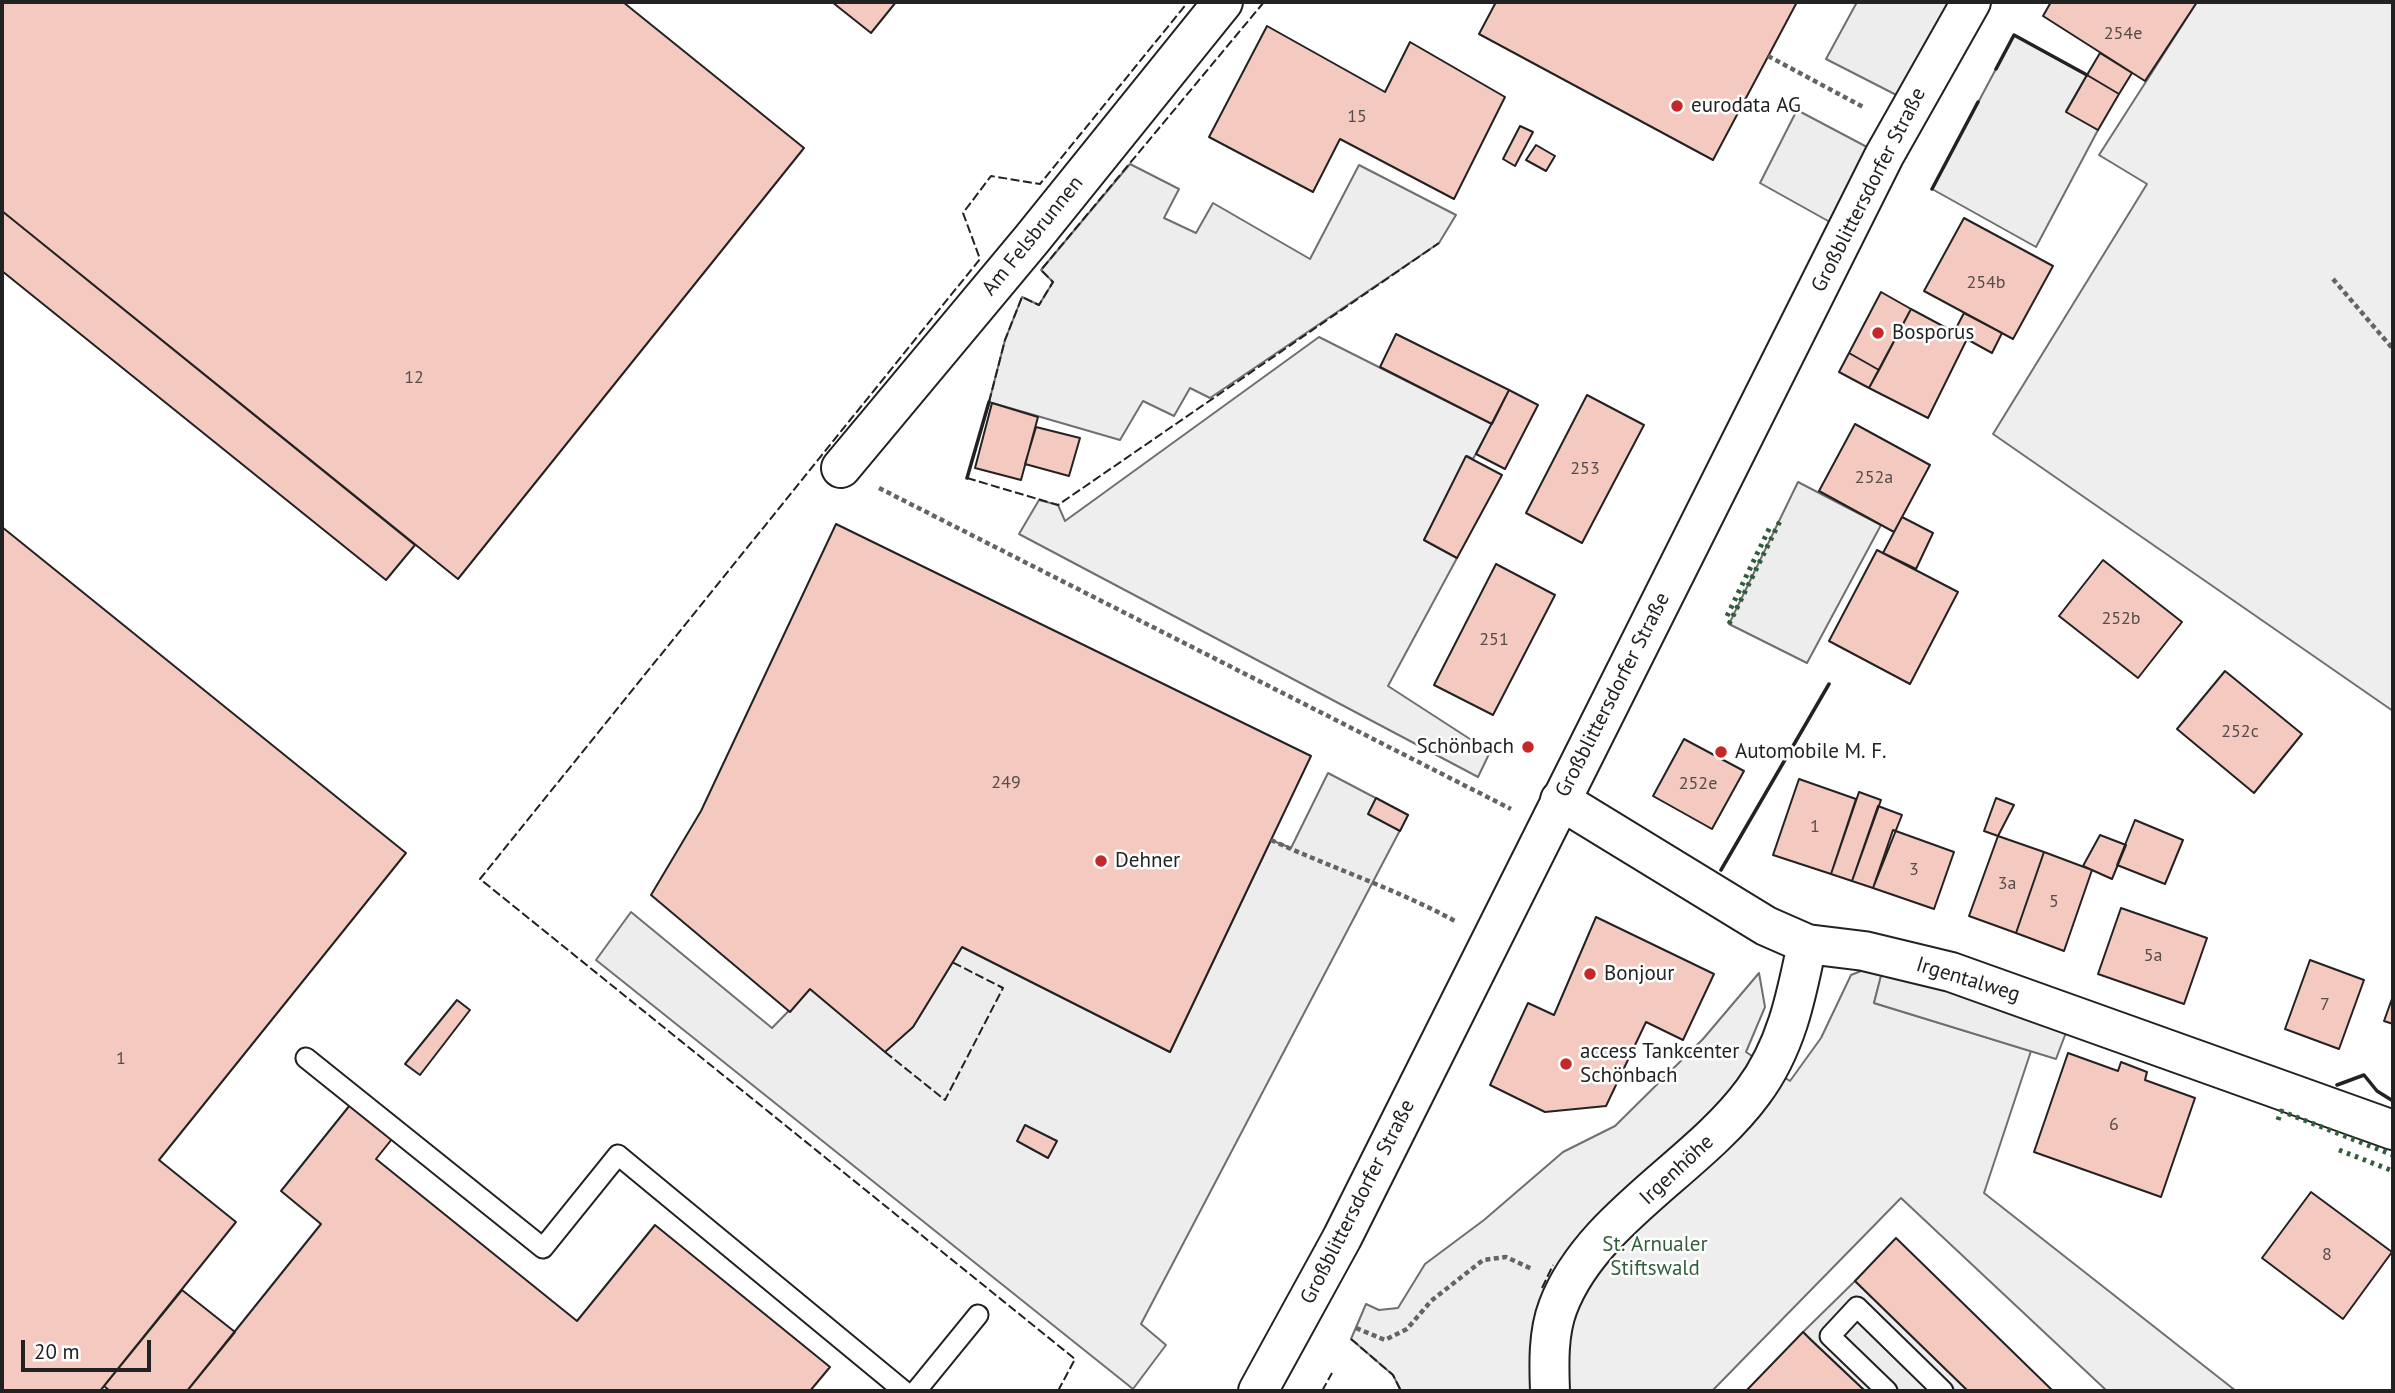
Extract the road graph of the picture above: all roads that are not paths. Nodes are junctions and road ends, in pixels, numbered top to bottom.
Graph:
1 (1223, 2) edge
2 (1972, 2) edge
3 (841, 468) road end
4 (1560, 800) junction
5 (1807, 944) junction
6 (306, 1058) dead end
7 (2393, 1130) edge
8 (978, 1315) dead end
9 (904, 1391) edge
10 (916, 1391) edge
11 (1258, 1391) edge
12 (1550, 1391) edge
13 (1887, 1391) edge
14 (1943, 1391) edge

1 - 3 street, Am Felsbrunnen
2 - 4 street, Großblittersdorfer Straße
4 - 5 street, Irgentalweg
4 - 11 street, Großblittersdorfer Straße
5 - 7 street, Irgentalweg
5 - 12 street, Irgenhöhe
6 - 9 lane
8 - 10 lane
13 - 14 lane

